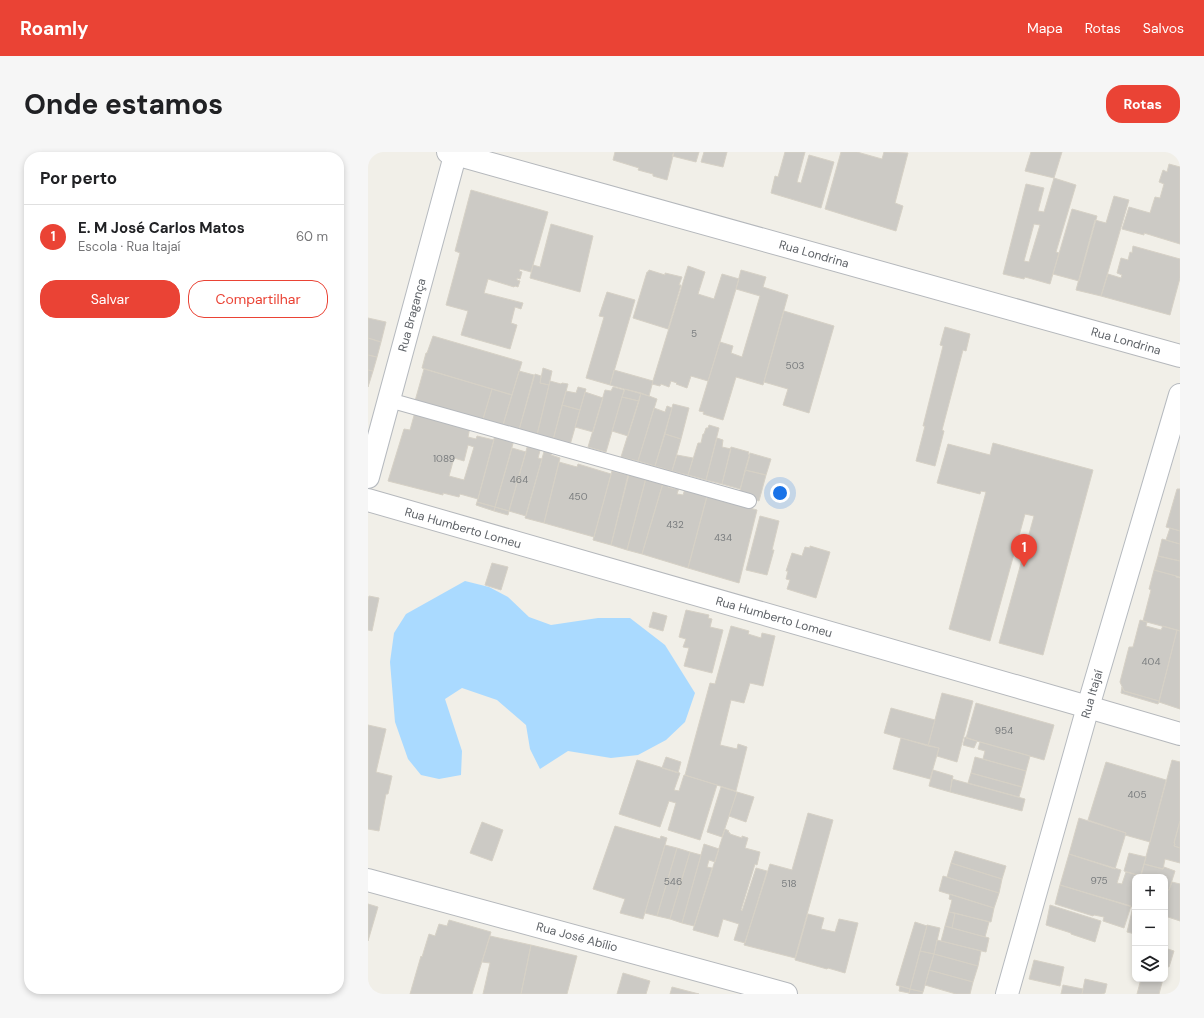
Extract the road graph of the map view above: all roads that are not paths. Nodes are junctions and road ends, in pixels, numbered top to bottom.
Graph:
1 (453, 153) edge
2 (1180, 356) edge
3 (1180, 395) edge
4 (389, 400) junction
5 (368, 477) edge
6 (368, 500) edge
7 (749, 501) dead end
8 (1088, 707) junction
9 (1180, 734) edge
10 (368, 880) edge
11 (786, 994) edge
12 (1007, 994) edge

1 - 2 street, Rua Londrina
1 - 4 street, Rua Bragança
3 - 8 street, Rua Itajaí
4 - 5 street, Rua Bragança
4 - 7 lane
6 - 8 street, Rua Humberto Lomeu
8 - 9 street, Rua Humberto Lomeu
8 - 12 street, Rua Itajaí
10 - 11 street, Rua José Abílio

